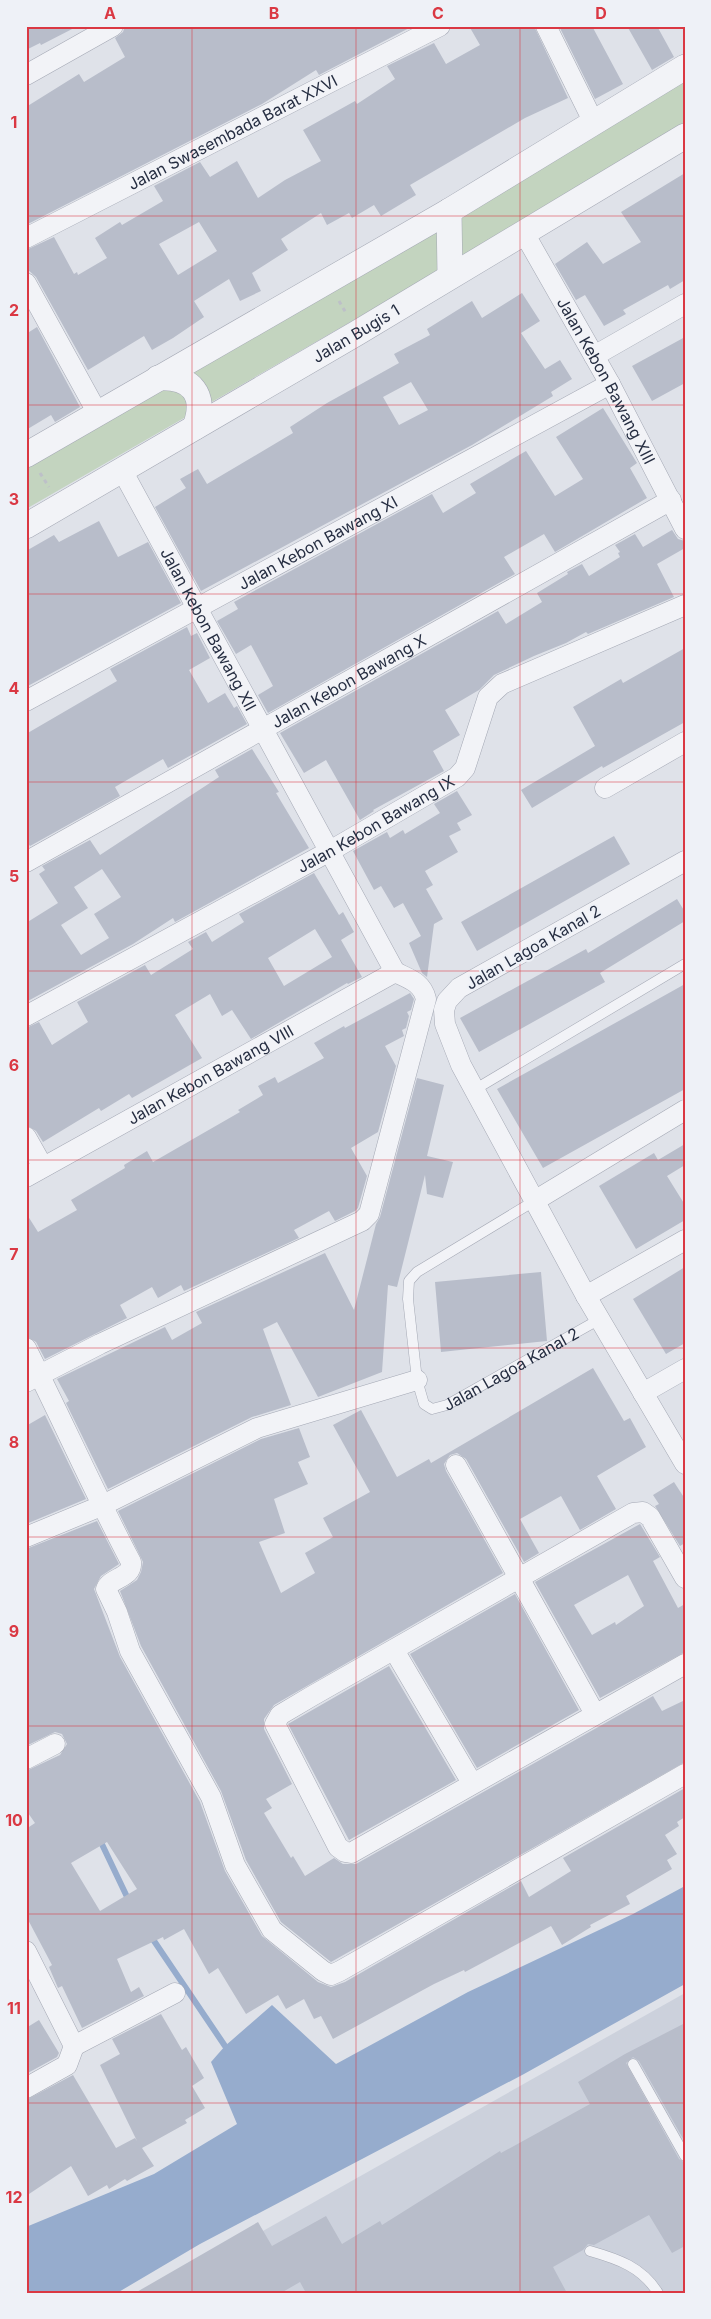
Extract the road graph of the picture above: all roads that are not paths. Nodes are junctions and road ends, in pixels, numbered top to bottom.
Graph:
1 (113, 26) edge
2 (440, 26) edge
3 (546, 26) edge
4 (685, 67) edge
5 (26, 75) edge
6 (594, 123) junction
7 (685, 136) edge
8 (449, 211) junction
9 (524, 233) junction
10 (26, 238) edge
11 (450, 276) junction
12 (26, 283) edge
13 (685, 304) edge
14 (594, 356) junction
15 (158, 378) junction
16 (610, 384) junction
17 (97, 412) junction
18 (195, 428) junction
19 (31, 460) edge
20 (123, 472) junction
21 (671, 500) junction
22 (26, 526) edge
23 (685, 529) edge
24 (685, 605) edge
25 (197, 610) junction
26 (26, 701) edge
27 (264, 730) junction
28 (685, 742) edge
29 (605, 788) dead end
30 (330, 850) junction
31 (685, 860) edge
32 (26, 862) edge
33 (685, 964) edge
34 (395, 972) junction
35 (26, 1016) edge
36 (474, 1090) junction
37 (685, 1110) edge
38 (26, 1137) edge
39 (44, 1167) junction
40 (26, 1177) edge
41 (536, 1200) junction
42 (685, 1240) edge
43 (586, 1296) junction
44 (600, 1320) junction
45 (26, 1348) edge
46 (685, 1369) edge
47 (33, 1379) edge
48 (416, 1380) junction
49 (643, 1393) junction
50 (685, 1464) edge
51 (456, 1466) dead end
52 (101, 1506) junction
53 (26, 1537) edge
54 (520, 1576) junction
55 (685, 1578) edge
56 (394, 1650) junction
57 (685, 1664) edge
58 (595, 1714) junction
59 (55, 1744) dead end
60 (26, 1759) edge
61 (685, 1774) edge
62 (472, 1783) junction
63 (26, 1951) edge
64 (175, 1993) dead end
65 (74, 2046) junction
66 (633, 2064) dead end
67 (26, 2088) edge
68 (685, 2156) edge
69 (590, 2251) dead end
70 (658, 2293) edge

1 - 5 street
2 - 10 street, Jalan Swasembada Barat XXVI
3 - 6 street
4 - 6 street
6 - 8 street
7 - 9 street, Jalan Bugis 1
8 - 11 street
8 - 15 street
9 - 11 street, Jalan Bugis 1
9 - 14 street, Jalan Kebon Bawang XIII
11 - 18 street, Jalan Bugis 1
12 - 17 street
13 - 14 street
14 - 16 street, Jalan Kebon Bawang XIII
15 - 17 street
15 - 18 street
16 - 21 street, Jalan Kebon Bawang XIII
16 - 25 street, Jalan Kebon Bawang XI
17 - 19 street
18 - 20 street, Jalan Bugis 1
20 - 22 street, Jalan Bugis 1
20 - 25 street, Jalan Kebon Bawang XII
21 - 23 street, Jalan Kebon Bawang XIII
21 - 27 street, Jalan Kebon Bawang X
24 - 30 street, Jalan Kebon Bawang IX
25 - 26 street, Jalan Kebon Bawang XI
25 - 27 street, Jalan Kebon Bawang XII
27 - 30 street, Jalan Kebon Bawang XII
27 - 32 street, Jalan Kebon Bawang X
28 - 29 street
30 - 34 street, Jalan Kebon Bawang XII
30 - 35 street, Jalan Kebon Bawang IX
31 - 36 street, Jalan Lagoa Kanal 2
33 - 36 lane
34 - 39 street, Jalan Kebon Bawang VIII
34 - 47 street
36 - 41 street, Jalan Lagoa Kanal 2
37 - 41 street
38 - 39 street
39 - 40 street, Jalan Kebon Bawang VIII
41 - 43 street, Jalan Lagoa Kanal 2
41 - 48 lane, Jalan Lagoa Kanal 2
42 - 43 street
43 - 44 street, Jalan Lagoa Kanal 2
44 - 48 lane, Jalan Lagoa Kanal 2
44 - 49 street, Jalan Lagoa Kanal 2
45 - 47 street
46 - 49 street
47 - 52 street
48 - 52 street
49 - 50 street, Jalan Lagoa Kanal 2
51 - 54 street
52 - 53 street
52 - 61 street
54 - 55 street
54 - 56 street
54 - 58 street
56 - 62 street
56 - 62 street
57 - 58 street
58 - 62 street
59 - 60 street
63 - 65 street
64 - 65 street
65 - 67 street
66 - 68 lane
69 - 70 lane

